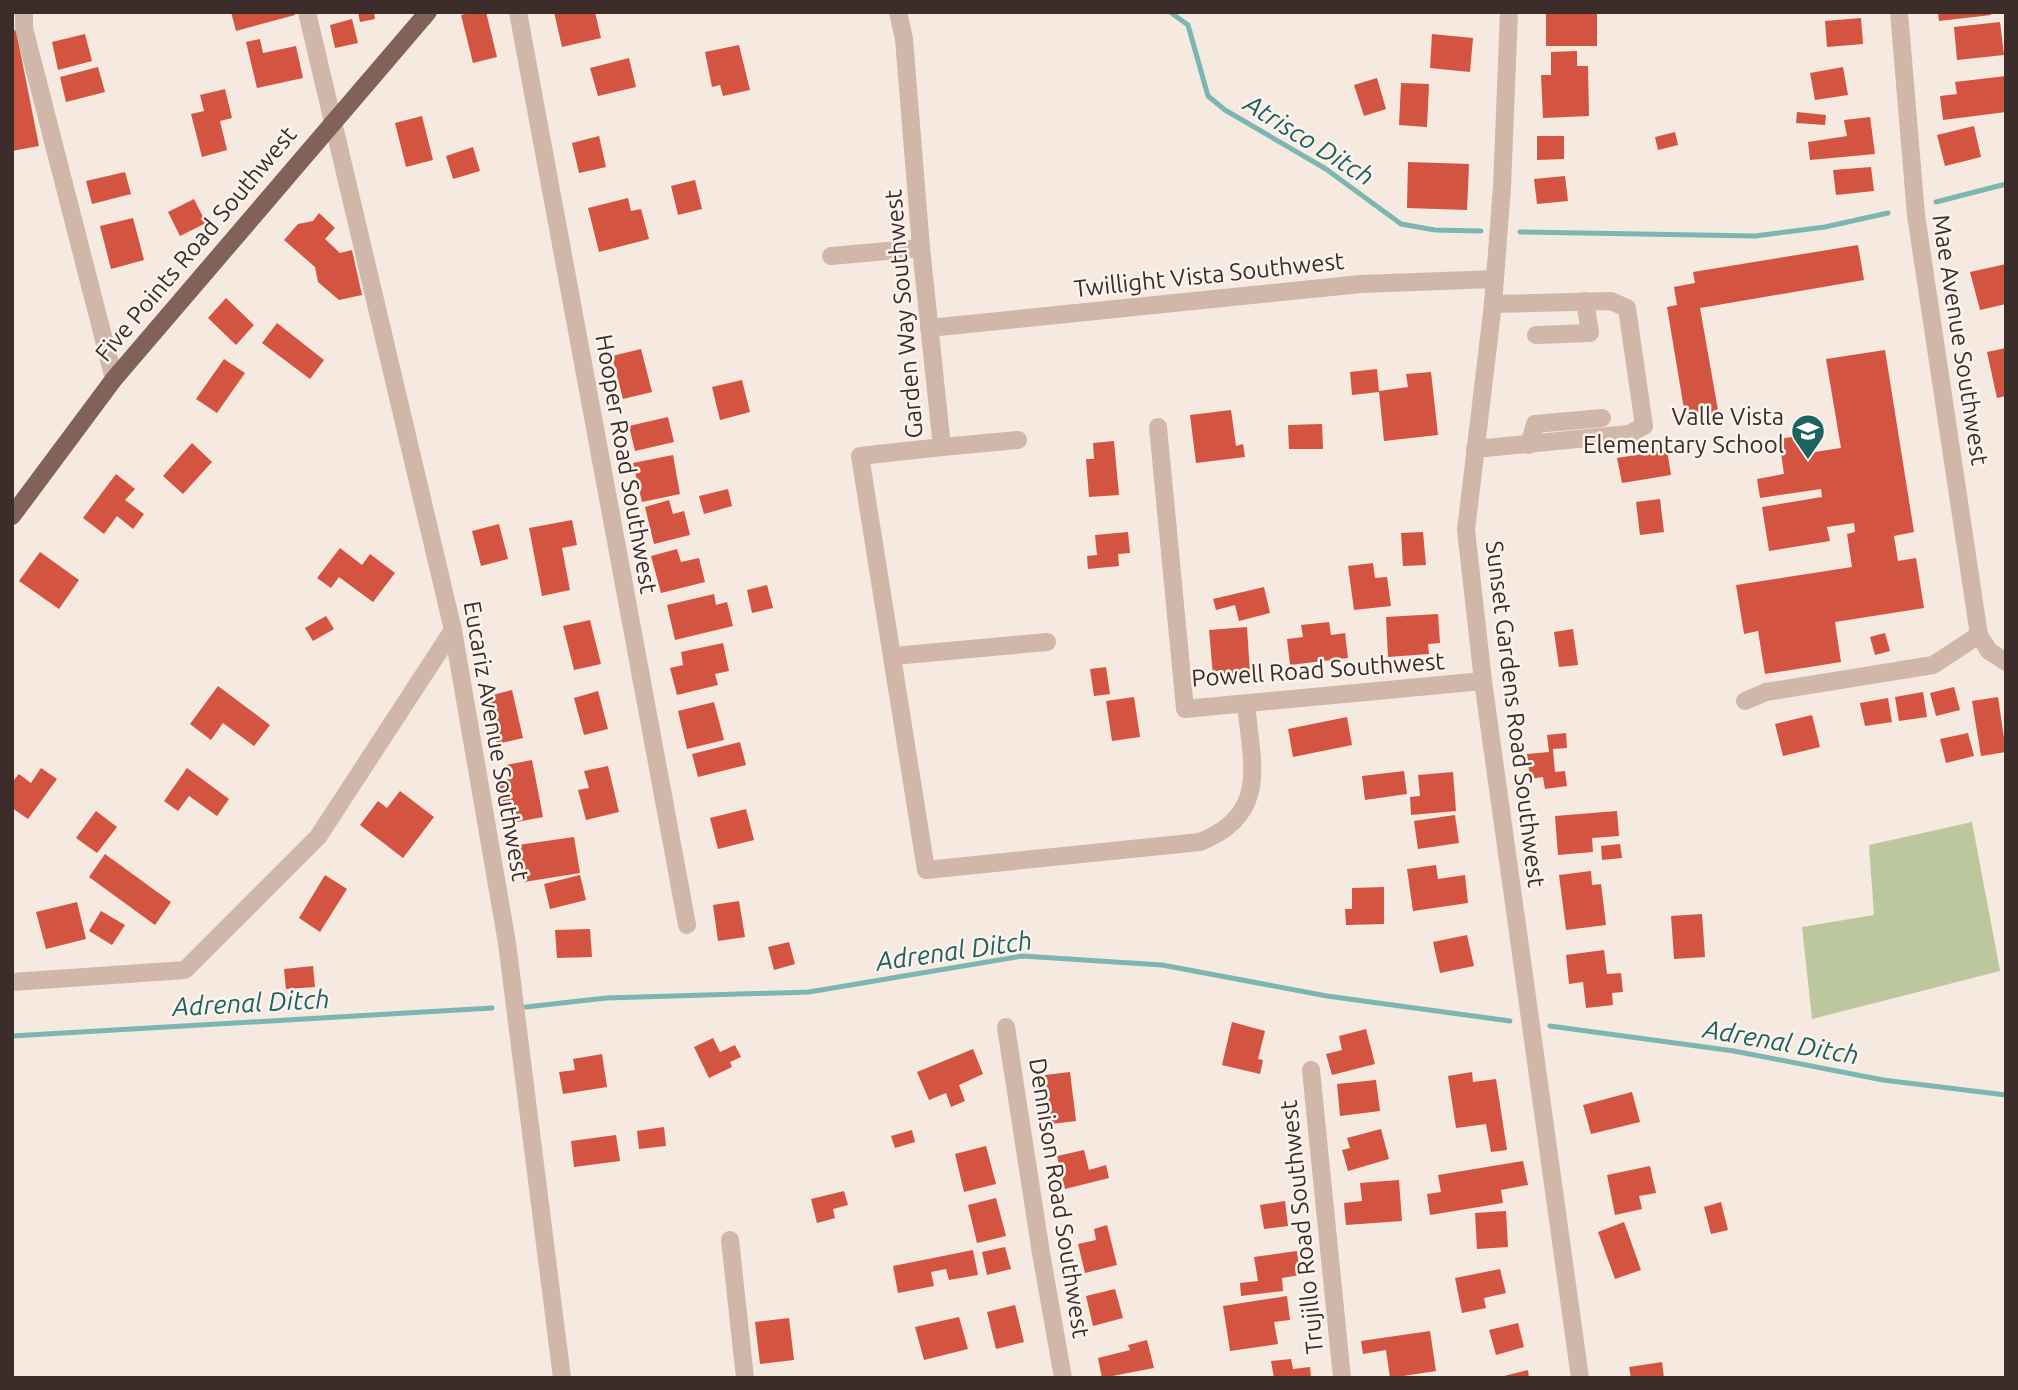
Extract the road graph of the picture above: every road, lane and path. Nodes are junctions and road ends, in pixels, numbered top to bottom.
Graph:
1 (307, 12) edge
2 (428, 12) edge
3 (518, 12) edge
4 (898, 12) edge
5 (1509, 12) edge
6 (1899, 12) edge
7 (20, 20) edge
8 (332, 122) junction
9 (921, 248) junction
10 (831, 256) dead end
11 (1495, 274) junction
12 (1585, 301) junction
13 (1493, 304) junction
14 (929, 328) junction
15 (1536, 335) dead end
16 (114, 379) junction
17 (1602, 418) dead end
18 (1158, 427) dead end
19 (1018, 440) dead end
20 (1530, 445) junction
21 (942, 447) junction
22 (1475, 449) junction
23 (12, 516) edge
24 (453, 630) junction
25 (1979, 635) junction
26 (1047, 642) dead end
27 (894, 656) junction
28 (2006, 662) edge
29 (1483, 681) junction
30 (1745, 701) dead end
31 (1246, 705) junction
32 (687, 925) dead end
33 (12, 982) edge
34 (1006, 1027) dead end
35 (1311, 1070) dead end
36 (730, 1240) dead end
37 (562, 1378) edge
38 (745, 1378) edge
39 (1063, 1378) edge
40 (1342, 1378) edge
41 (1580, 1378) edge

1 - 8 street, Eucariz Avenue Southwest
2 - 8 main road, Five Points Road Southwest
3 - 32 street, Hooper Road Southwest
4 - 9 street, Garden Way Southwest
5 - 11 street, Sunset Gardens Road Southwest
6 - 25 street, Mae Avenue Southwest
7 - 16 street
8 - 16 main road, Five Points Road Southwest
8 - 24 street, Eucariz Avenue Southwest
9 - 10 street
9 - 14 street, Garden Way Southwest
11 - 13 street, Sunset Gardens Road Southwest
11 - 14 street, Twillight Vista Southwest
12 - 13 street
12 - 15 street
12 - 20 street
13 - 22 street, Sunset Gardens Road Southwest
14 - 21 street, Garden Way Southwest
16 - 23 main road, Five Points Road Southwest
17 - 20 street
18 - 31 street, Powell Road Southwest
19 - 21 street
20 - 22 street
21 - 27 street, Garden Way Southwest
22 - 29 street, Sunset Gardens Road Southwest
24 - 33 street
24 - 37 street, Eucariz Avenue Southwest
25 - 28 street
25 - 30 street
26 - 27 street
27 - 31 street, Garden Way Southwest
29 - 31 street, Powell Road Southwest
29 - 41 street, Sunset Gardens Road Southwest
34 - 39 street, Dennison Road Southwest
35 - 40 street, Trujillo Road Southwest
36 - 38 street

